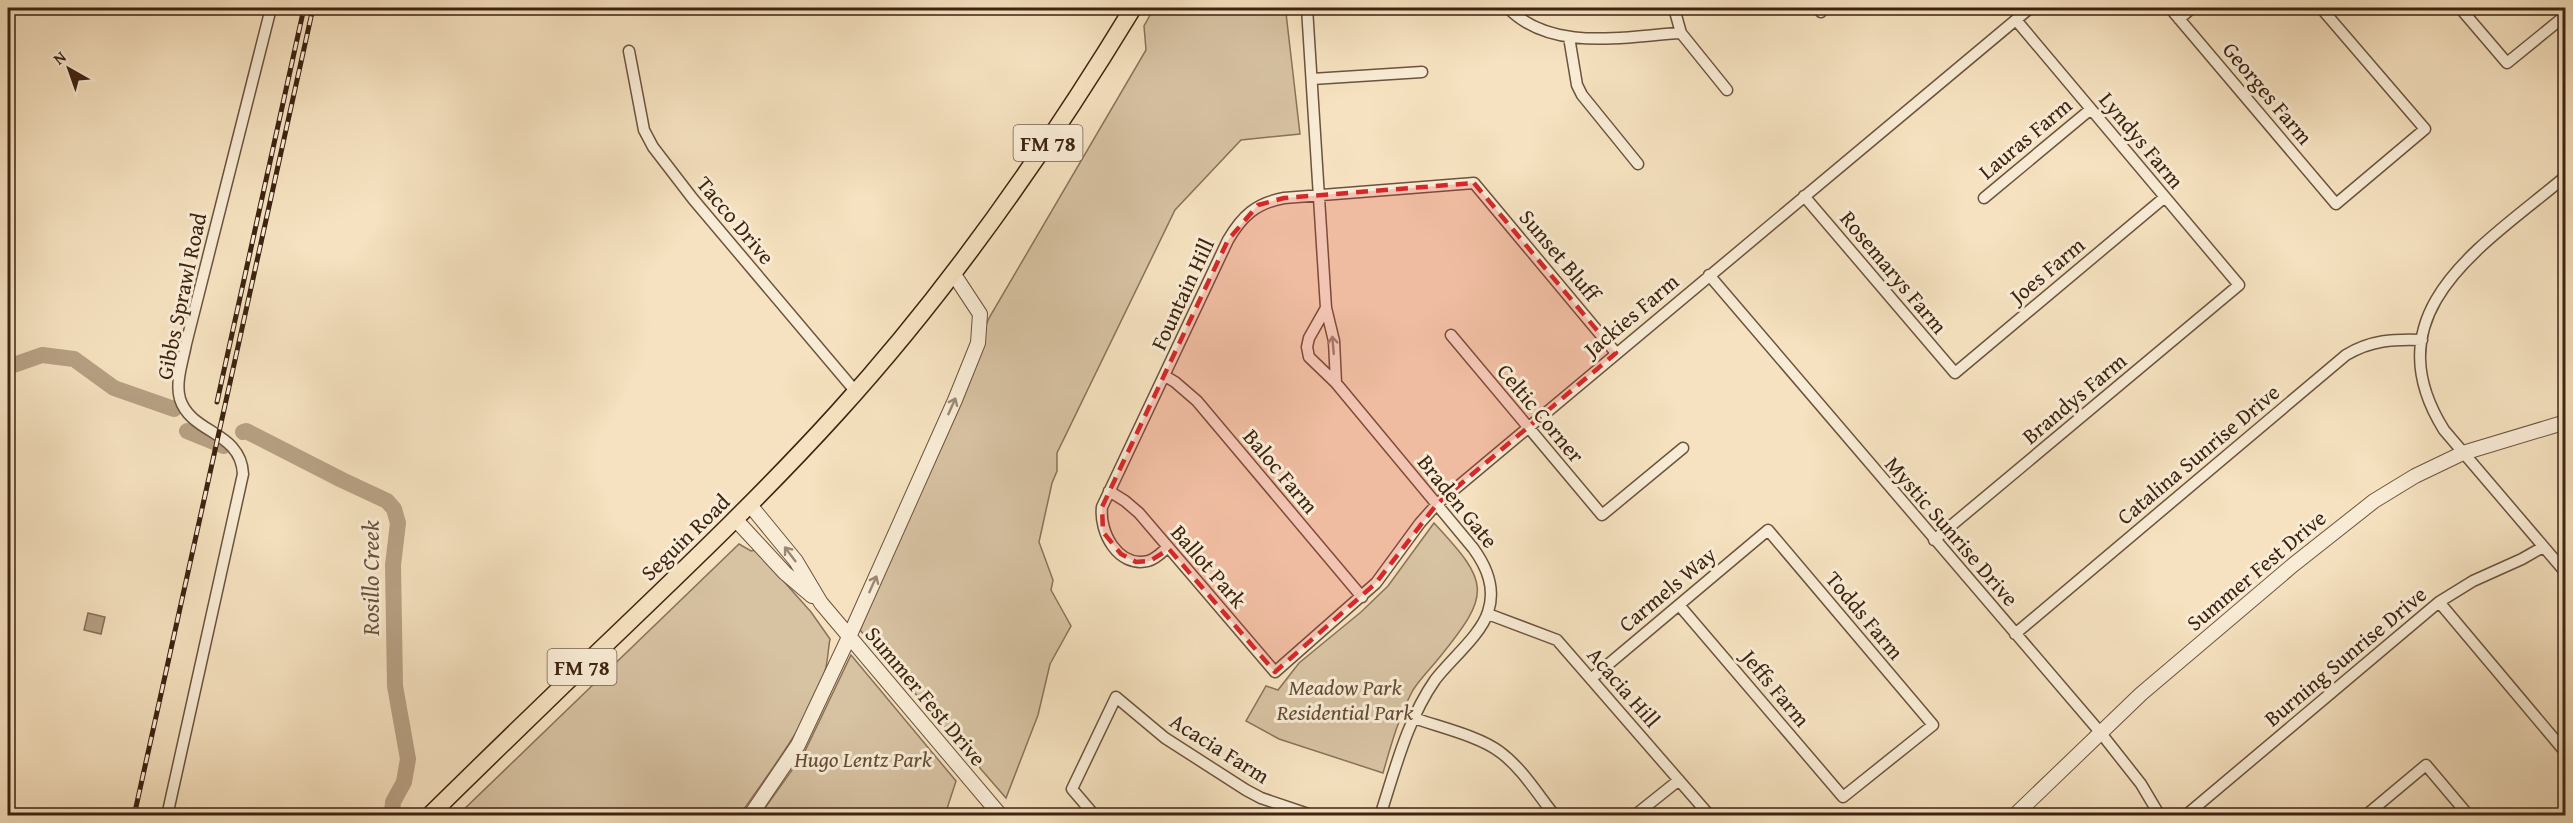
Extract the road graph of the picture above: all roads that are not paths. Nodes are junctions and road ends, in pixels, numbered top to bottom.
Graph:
1 (271, 8) edge
2 (1133, 8) edge
3 (1307, 8) edge
4 (1510, 8) edge
5 (1674, 8) edge
6 (2031, 8) edge
7 (2170, 8) edge
8 (2192, 8) edge
9 (2321, 8) edge
10 (2460, 8) edge
11 (2565, 15) edge
12 (2180, 18) junction
13 (2016, 20) junction
14 (1681, 33) junction
15 (1569, 38) junction
16 (629, 51) dead end
17 (1422, 72) dead end
18 (1312, 79) junction
19 (1727, 90) dead end
20 (2091, 109) junction
21 (1638, 164) dead end
22 (2565, 176) edge
23 (1474, 183) joint
24 (1320, 195) junction
25 (1804, 196) junction
26 (2165, 197) junction
27 (1984, 198) dead end
28 (953, 273) junction
29 (1709, 275) junction
30 (2239, 285) joint
31 (1326, 308) junction
32 (1451, 335) dead end
33 (2422, 340) junction
34 (1616, 353) junction
35 (1955, 373) joint
36 (1165, 376) junction
37 (1336, 382) junction
38 (856, 392) junction
39 (2565, 422) edge
40 (1528, 427) junction
41 (1683, 447) dead end
42 (2463, 453) junction
43 (1109, 491) junction
44 (1437, 504) junction
45 (750, 506) junction
46 (736, 520) junction
47 (1768, 530) joint
48 (1934, 540) junction
49 (1168, 547) junction
50 (2542, 547) junction
51 (2565, 573) edge
52 (1362, 597) junction
53 (2439, 602) junction
54 (821, 603) junction
55 (1679, 605) junction
56 (1488, 614) junction
57 (2015, 634) junction
58 (849, 638) junction
59 (1275, 672) joint
60 (1592, 678) junction
61 (1413, 718) junction
62 (2100, 732) junction
63 (2565, 753) edge
64 (1679, 780) junction
65 (1843, 797) joint
66 (167, 816) edge
67 (429, 816) edge
68 (750, 816) edge
69 (1001, 816) edge
70 (1095, 816) edge
71 (1314, 816) edge
72 (1380, 816) edge
73 (1555, 816) edge
74 (1634, 816) edge
75 (1710, 816) edge
76 (2014, 816) edge
77 (2160, 816) edge
78 (2186, 816) edge
79 (2366, 816) edge
80 (2469, 816) edge

1 - 66 street, Gibbs Sprawl Road
2 - 28 main road, Seguin Road / FM 78
3 - 18 street
4 - 15 street
5 - 14 street
6 - 13 street, Jackies Farm
7 - 12 street, Georges Farm
8 - 12 street
9 - 12 street, Georges Farm
10 - 11 street
13 - 20 street, Lyndys Farm
13 - 25 street, Jackies Farm
14 - 15 street
14 - 19 street
15 - 21 street
16 - 38 street, Tacco Drive
17 - 18 street
18 - 24 street
20 - 26 street, Lyndys Farm
20 - 27 street, Lauras Farm
22 - 33 street
23 - 24 street, Fountain Hill
23 - 34 street, Sunset Bluff
24 - 31 street
24 - 36 street, Fountain Hill
25 - 29 street, Jackies Farm
25 - 35 street, Rosemarys Farm
26 - 30 street, Lyndys Farm
26 - 35 street, Joes Farm
28 - 38 main road, Seguin Road / FM 78
58 -> 28 street
29 - 34 street, Jackies Farm
29 - 48 street, Mystic Sunrise Drive
30 - 48 street, Brandys Farm
37 -> 31 street
31 - 37 street, Braden Gate
32 - 40 street, Celtic Corner
33 - 42 street
33 - 57 street, Catalina Sunrise Drive
34 - 40 street, Jackies Farm
36 - 43 street, Fountain Hill
36 - 52 street, Baloc Farm
37 - 44 street, Braden Gate
38 - 45 main road, Seguin Road / FM 78
39 - 42 street, Summer Fest Drive
40 - 41 street, Celtic Corner
40 - 44 street, Jackies Farm
42 - 50 street
42 - 62 street, Summer Fest Drive
43 - 49 street, Ballot Park
43 - 49 street, Fountain Hill
44 - 52 street, Jackies Farm
44 - 56 street, Braden Gate
45 - 46 main road, Seguin Road / FM 78
54 -> 45 street, Summer Fest Drive
46 - 54 street, Summer Fest Drive
46 - 67 main road, Seguin Road / FM 78
47 - 55 street, Carmels Way
47 - 65 street, Todds Farm
48 - 57 street, Mystic Sunrise Drive
49 - 59 street, Ballot Park
50 - 51 street
50 - 53 street, Burning Sunrise Drive
52 - 59 street, Jackies Farm
53 - 63 street
53 - 78 street, Burning Sunrise Drive
54 - 58 street, Summer Fest Drive
55 - 60 street, Carmels Way
55 - 65 street, Jeffs Farm
56 - 60 street, Acacia Hill
56 - 61 street
57 - 62 street, Mystic Sunrise Drive
58 - 68 street
58 - 69 street, Summer Fest Drive
60 - 64 street, Acacia Hill
61 - 72 street
61 - 73 street
62 - 76 street, Summer Fest Drive
62 - 77 street, Mystic Sunrise Drive
64 - 74 street
64 - 75 street, Acacia Hill
70 - 71 street, Acacia Farm
79 - 80 street

